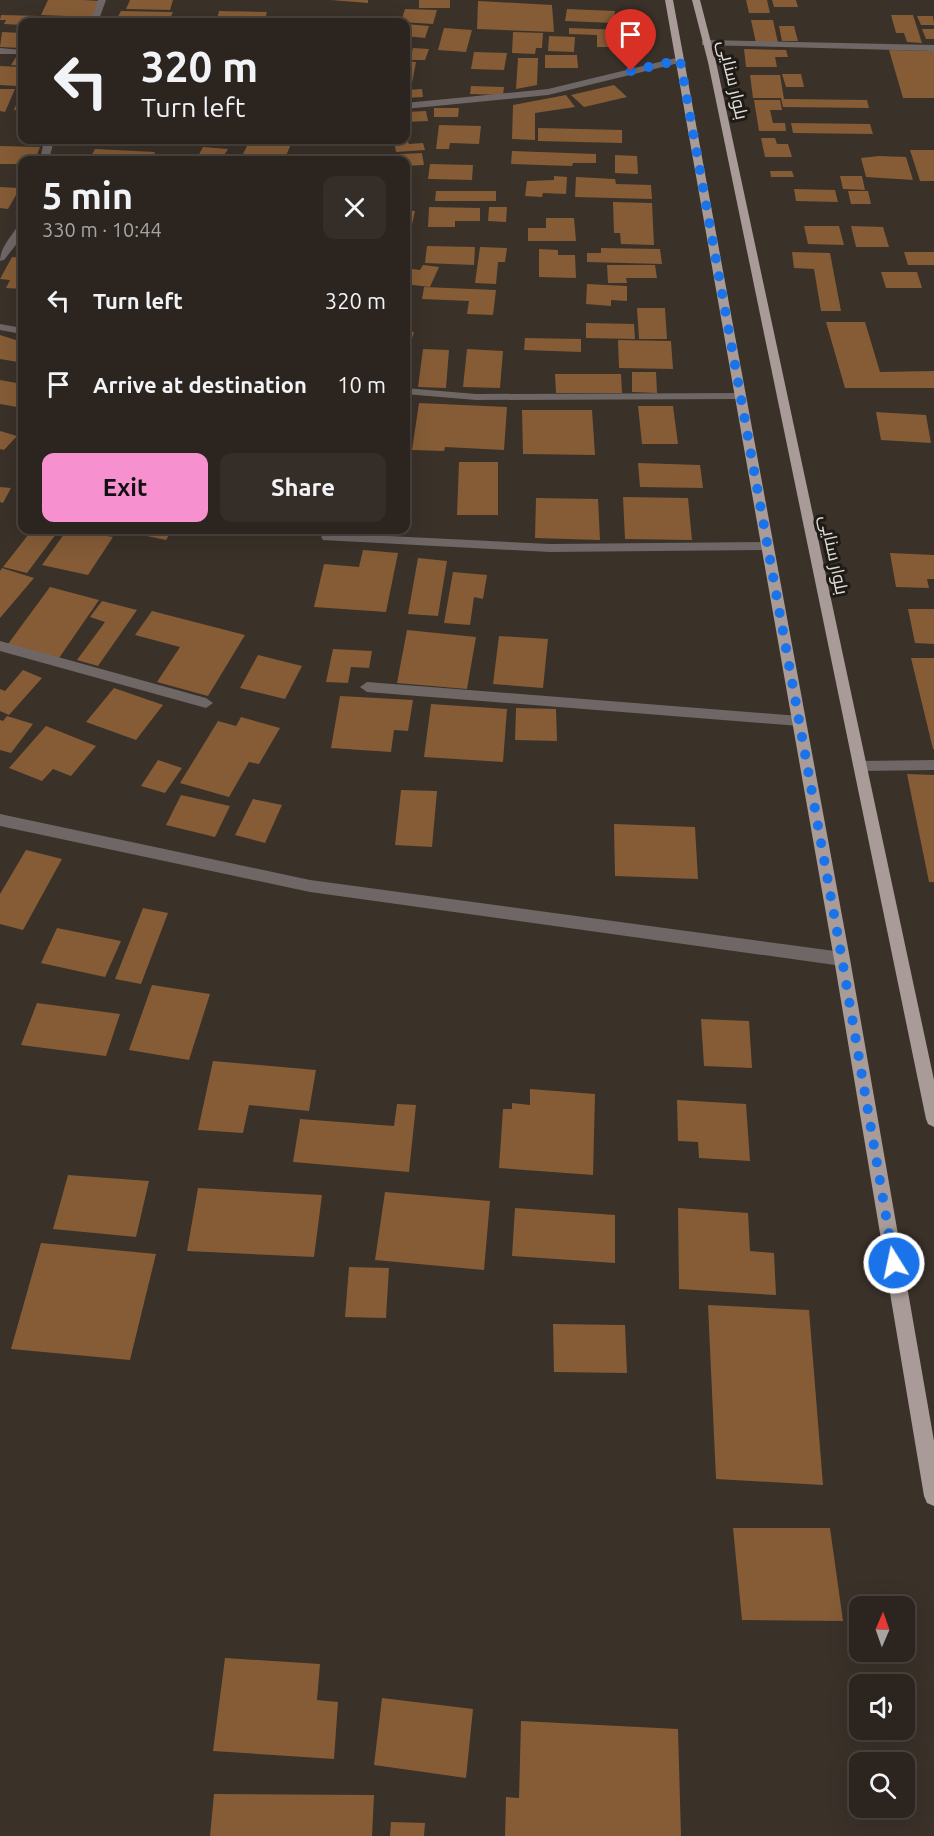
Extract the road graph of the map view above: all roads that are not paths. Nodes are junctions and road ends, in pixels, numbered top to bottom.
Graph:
1 (102, 0) edge
2 (669, 0) edge
3 (696, 0) edge
4 (95, 18) edge
5 (705, 43) junction
6 (934, 48) edge
7 (0, 51) edge
8 (18, 52) edge
9 (680, 60) junction
10 (410, 106) edge
11 (18, 236) edge
12 (0, 258) edge
13 (0, 327) edge
14 (18, 330) edge
15 (410, 391) edge
16 (740, 396) junction
17 (327, 537) dead end
18 (767, 546) junction
19 (0, 646) edge
20 (367, 687) dead end
21 (206, 703) dead end
22 (799, 722) junction
23 (934, 765) edge
24 (860, 766) junction
25 (0, 820) edge
26 (842, 959) junction
27 (934, 1119) edge
28 (934, 1496) edge

1 - 4 street
2 - 9 main road
3 - 5 main road, بلوار سنایی
5 - 6 street
5 - 24 main road, بلوار سنایی
7 - 8 street
9 - 10 street
9 - 16 main road
11 - 12 street
13 - 14 street
15 - 16 street
16 - 18 main road
17 - 18 street
18 - 22 main road
19 - 21 street
20 - 22 street
22 - 26 main road
23 - 24 street
24 - 27 main road, بلوار سنایی
25 - 26 street
26 - 28 main road

